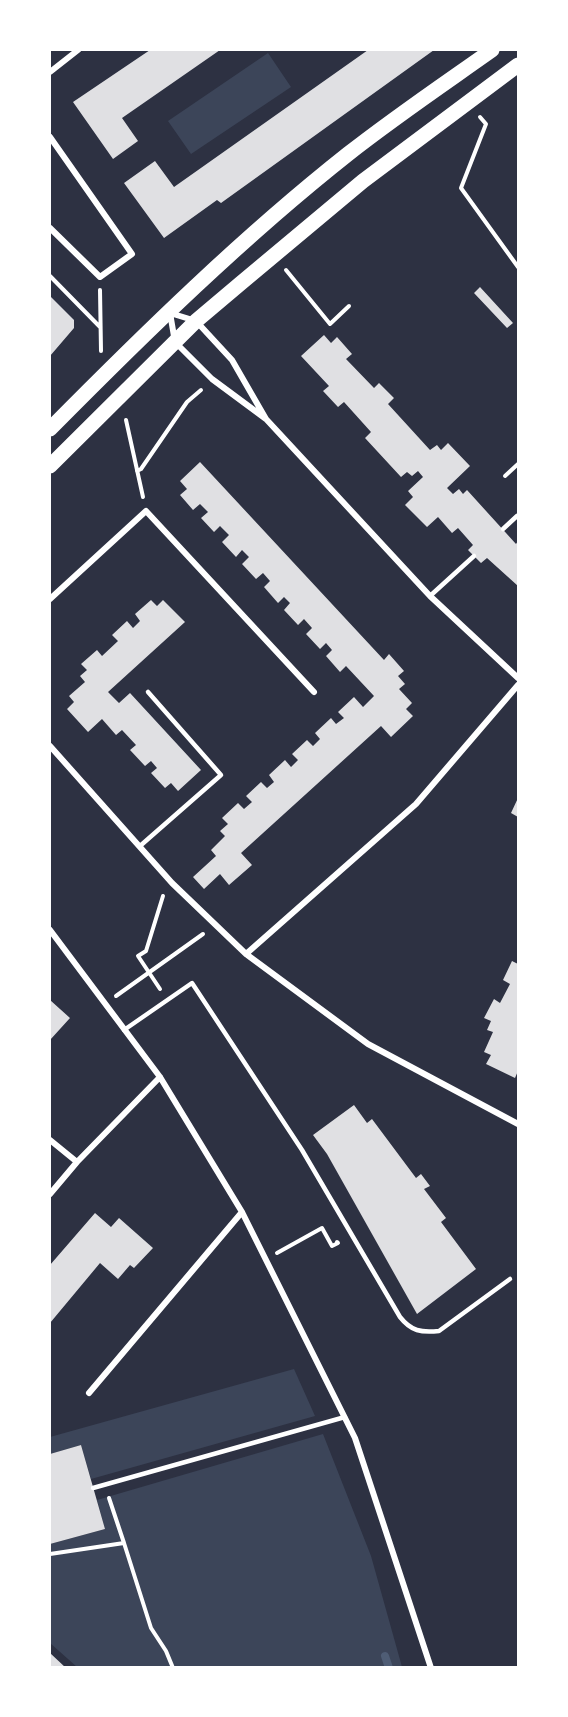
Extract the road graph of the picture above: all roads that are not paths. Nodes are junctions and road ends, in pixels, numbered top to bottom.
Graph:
1 (78, 50) edge
2 (492, 50) edge
3 (519, 65) edge
4 (50, 72) edge
5 (50, 137) edge
6 (50, 228) edge
7 (170, 313) junction
8 (196, 321) junction
9 (175, 342) junction
10 (266, 419) junction
11 (50, 429) edge
12 (50, 466) edge
13 (517, 516) dead end
14 (503, 529) dead end
15 (474, 556) dead end
16 (430, 596) junction
17 (50, 599) edge
18 (519, 678) edge
19 (519, 685) edge
20 (148, 692) dead end
21 (315, 692) dead end
22 (50, 746) edge
23 (140, 846) junction
24 (50, 930) edge
25 (246, 954) junction
26 (124, 1030) junction
27 (160, 1077) junction
28 (519, 1124) edge
29 (50, 1140) edge
30 (77, 1162) junction
31 (50, 1194) edge
32 (242, 1212) junction
33 (510, 1279) dead end
34 (89, 1393) dead end
35 (345, 1417) junction
36 (93, 1488) dead end
37 (431, 1668) edge

1 - 4 street
2 - 7 main road
3 - 8 main road
5 - 6 street
7 - 8 street
7 - 9 street
7 - 11 main road
8 - 9 main road
8 - 10 street
9 - 10 street
9 - 12 main road
10 - 16 street
13 - 14 lane
15 - 16 lane
16 - 18 street
17 - 21 street
19 - 25 street
20 - 23 lane
22 - 23 street
23 - 25 street
24 - 26 street
25 - 28 street
26 - 27 street
26 - 33 lane
27 - 30 street
27 - 32 street
29 - 30 street
30 - 31 street
32 - 34 street
32 - 35 street
35 - 36 lane
35 - 37 street

